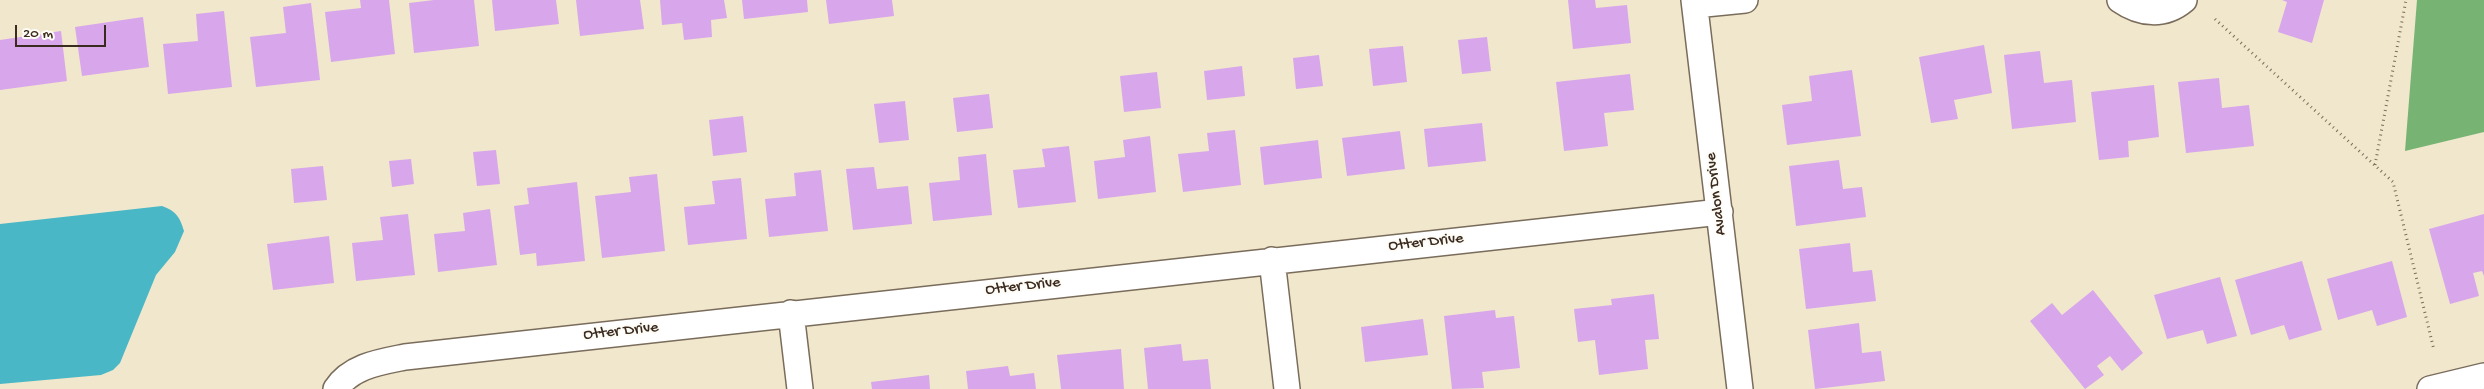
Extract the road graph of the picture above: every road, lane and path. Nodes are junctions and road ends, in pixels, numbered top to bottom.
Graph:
1 (1745, 0) edge
2 (2120, 0) edge
3 (2184, 0) edge
4 (2406, 0) edge
5 (1695, 3) edge
6 (2215, 19) dead end
7 (2375, 165) junction
8 (1720, 212) junction
9 (1272, 260) junction
10 (791, 313) junction
11 (2434, 350) dead end
12 (2484, 376) edge
13 (336, 389) edge
14 (800, 389) edge
15 (1287, 389) edge
16 (1740, 389) edge
17 (2430, 389) edge

1 - 5 street
2 - 3 street
4 - 7 path
5 - 8 street, Avalon Drive
6 - 7 path
7 - 11 path
8 - 9 street, Otter Drive
8 - 16 street, Avalon Drive
9 - 10 street, Otter Drive
9 - 15 street
10 - 13 street, Otter Drive
10 - 14 street
12 - 17 street

